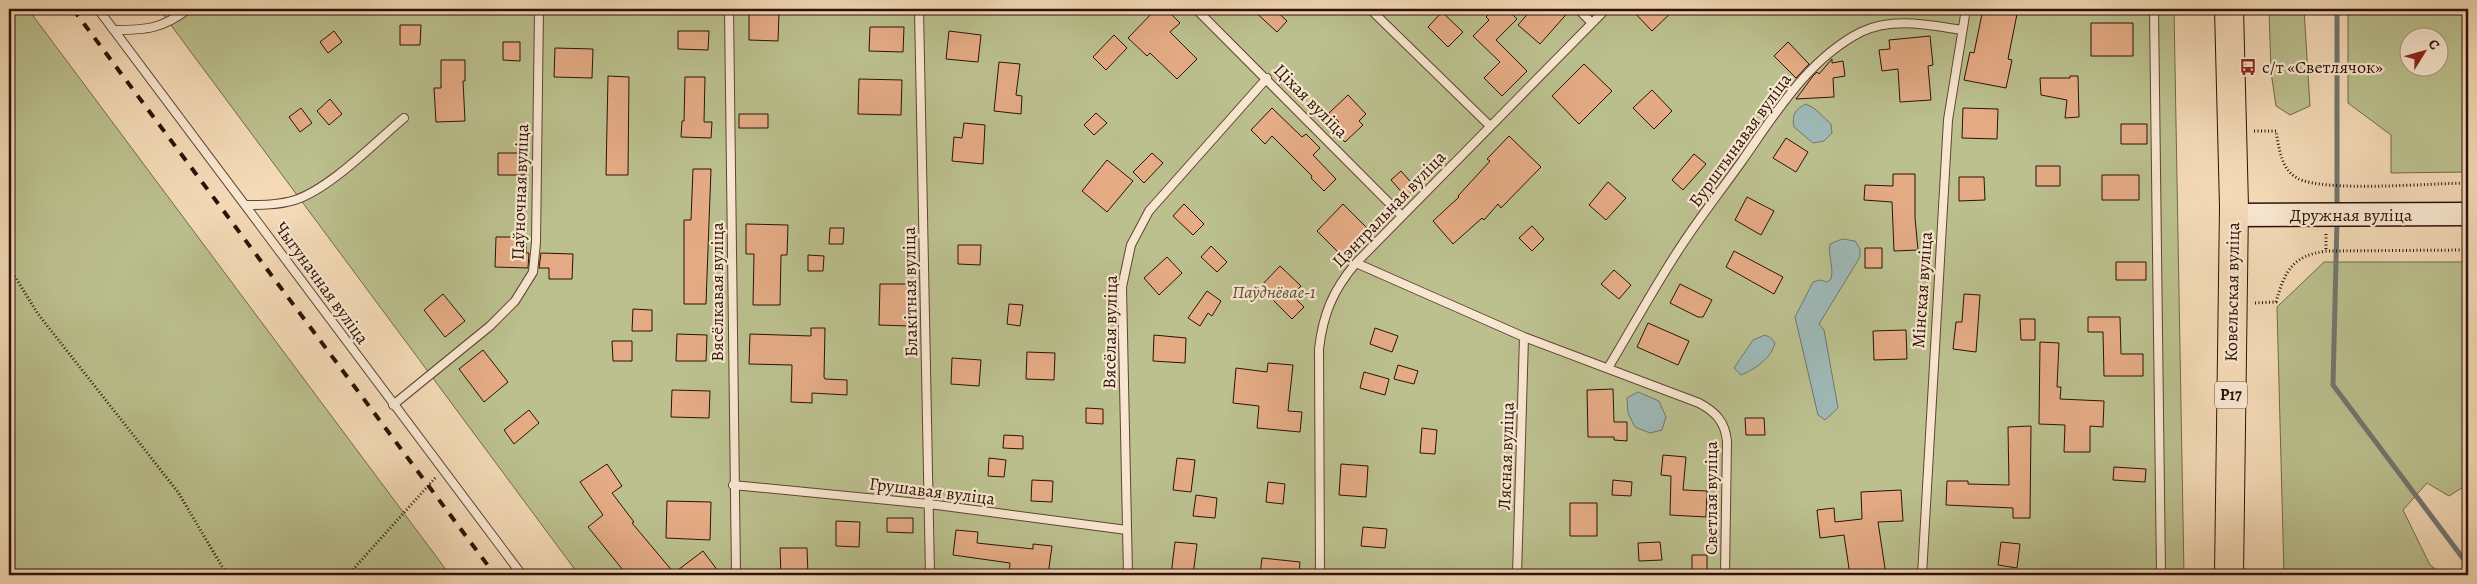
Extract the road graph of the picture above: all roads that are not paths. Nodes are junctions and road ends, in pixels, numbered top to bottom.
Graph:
1 (98, 9) edge
2 (188, 9) edge
3 (539, 9) edge
4 (729, 9) edge
5 (919, 9) edge
6 (1196, 9) edge
7 (1370, 9) edge
8 (1578, 9) edge
9 (1606, 9) edge
10 (1966, 9) edge
11 (2154, 9) edge
12 (2230, 9) edge
13 (1592, 23) junction
14 (114, 30) junction
15 (1962, 30) junction
16 (1267, 78) junction
17 (404, 118) dead end
18 (1490, 126) junction
19 (245, 205) junction
20 (2468, 214) edge
21 (2233, 215) junction
22 (1402, 216) junction
23 (1356, 264) junction
24 (1524, 337) junction
25 (1608, 368) junction
26 (393, 405) junction
27 (733, 485) junction
28 (929, 504) junction
29 (1127, 530) junction
30 (522, 575) edge
31 (736, 575) edge
32 (930, 575) edge
33 (1128, 575) edge
34 (1320, 575) edge
35 (1517, 575) edge
36 (1725, 575) edge
37 (1922, 575) edge
38 (2161, 575) edge
39 (2229, 575) edge

1 - 14 lane, Чыгуначная вуліца
2 - 14 lane
3 - 26 lane, Паўночная вуліца
4 - 27 lane, Вясёлкавая вуліца
5 - 28 lane, Блакітная вуліца
6 - 16 lane, Ціхая вуліца
7 - 18 lane
8 - 13 lane
9 - 13 lane, Цэнтральная вуліца
10 - 15 lane, Мінская вуліца
11 - 38 lane
12 - 21 highway, Ковельская вуліца / Р17
13 - 18 lane, Цэнтральная вуліца
14 - 19 lane, Чыгуначная вуліца
15 - 25 lane, Бурштынавая вуліца
15 - 37 lane, Мінская вуліца
16 - 22 lane, Ціхая вуліца
16 - 29 lane, Вясёлая вуліца
17 - 19 lane
18 - 22 lane, Цэнтральная вуліца
19 - 26 lane, Чыгуначная вуліца
20 - 21 street, Дружная вуліца
21 - 39 highway, Ковельская вуліца / Р17
22 - 23 lane, Цэнтральная вуліца
23 - 24 lane, Светлая вуліца
23 - 34 lane, Цэнтральная вуліца
24 - 25 lane, Светлая вуліца
24 - 35 lane, Лясная вуліца
25 - 36 lane, Светлая вуліца
26 - 30 lane, Чыгуначная вуліца
27 - 28 lane, Грушавая вуліца
27 - 31 lane, Вясёлкавая вуліца
28 - 29 lane, Грушавая вуліца
28 - 32 lane, Блакітная вуліца
29 - 33 lane, Вясёлая вуліца

